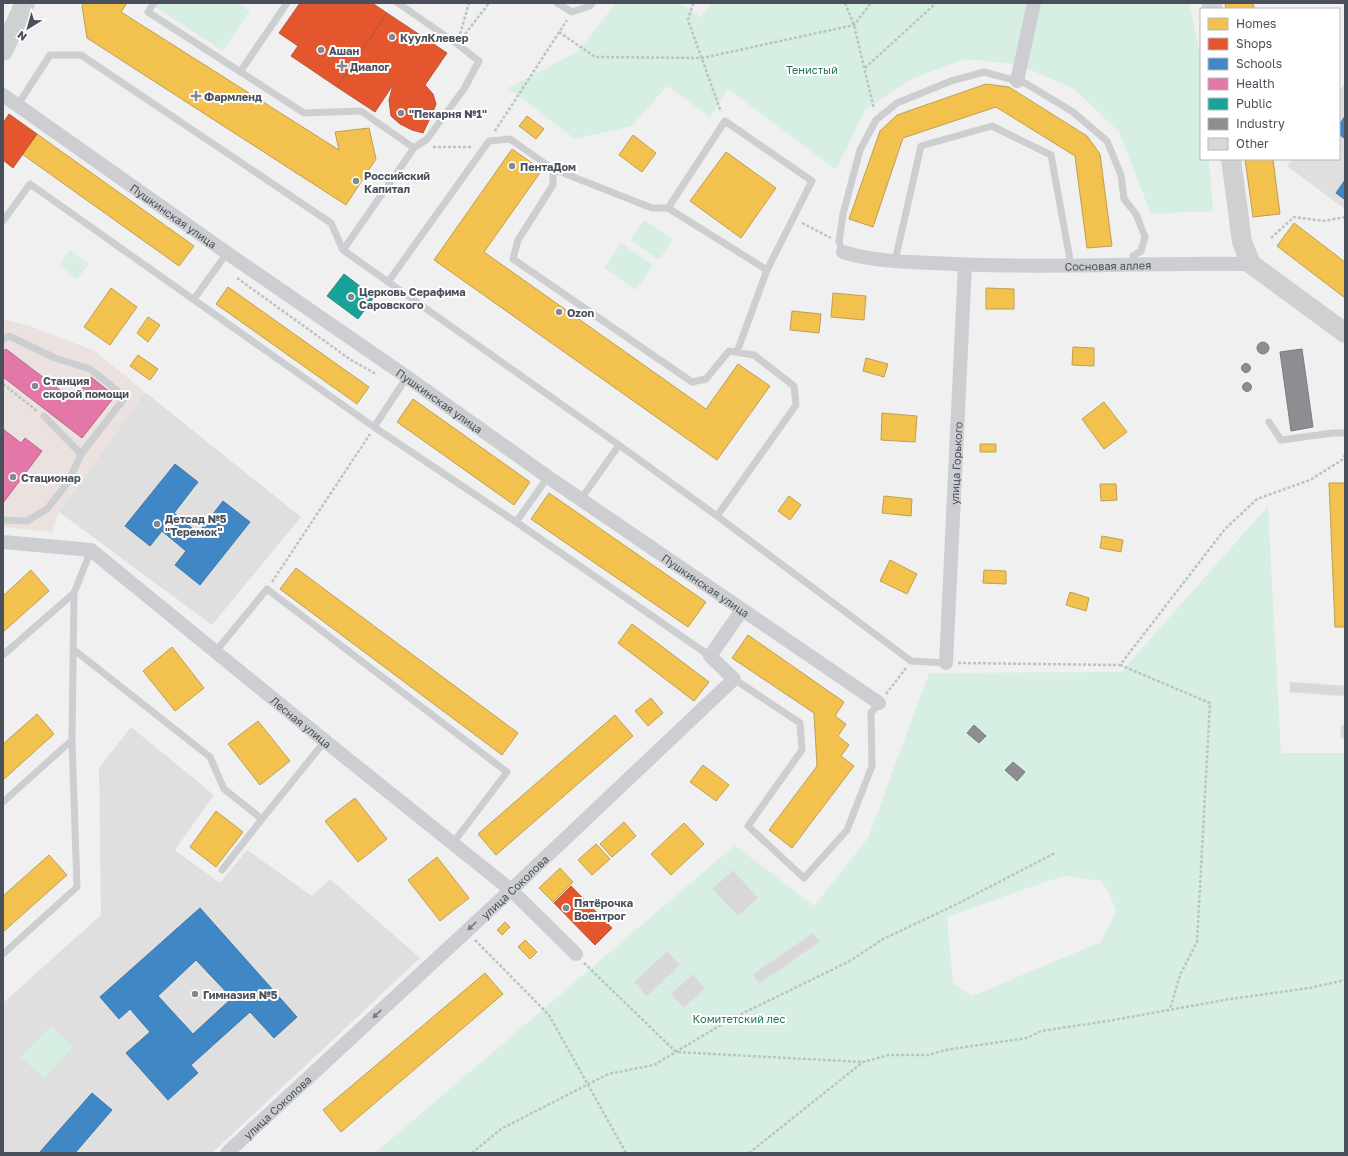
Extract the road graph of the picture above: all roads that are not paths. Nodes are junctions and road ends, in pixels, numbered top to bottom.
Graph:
1 (25, 3) edge
2 (154, 3) edge
3 (287, 3) edge
4 (398, 3) edge
5 (557, 3) edge
6 (592, 3) edge
7 (1034, 3) edge
8 (3, 51) edge
9 (240, 72) junction
10 (1017, 81) junction
11 (3, 95) edge
12 (18, 106) junction
13 (414, 148) junction
14 (1231, 160) edge
15 (553, 169) junction
16 (668, 208) junction
17 (3, 221) edge
18 (841, 247) joint
19 (343, 250) junction
20 (227, 253) junction
21 (896, 261) junction
22 (1135, 264) junction
23 (1251, 264) junction
24 (965, 265) junction
25 (1071, 265) junction
26 (767, 270) junction
27 (388, 282) junction
28 (194, 299) junction
29 (1345, 333) edge
30 (3, 339) edge
31 (737, 352) junction
32 (407, 378) junction
33 (44, 416) road end
34 (1269, 422) dead end
35 (374, 427) junction
36 (1345, 433) edge
37 (619, 444) junction
38 (81, 454) junction
39 (548, 477) junction
40 (581, 499) junction
41 (717, 516) junction
42 (3, 520) edge
43 (516, 522) junction
44 (3, 542) edge
45 (91, 550) junction
46 (74, 593) junction
47 (742, 610) junction
48 (73, 650) junction
49 (216, 651) junction
50 (3, 655) edge
51 (710, 656) junction
52 (946, 663) joint
53 (734, 679) junction
54 (879, 703) joint
55 (72, 740) junction
56 (325, 741) junction
57 (3, 802) edge
58 (262, 819) junction
59 (453, 843) junction
60 (222, 870) dead end
61 (511, 890) junction
62 (3, 954) edge
63 (576, 954) road end
64 (227, 1153) edge

1 - 8 street
2 - 9 lane
3 - 9 lane
4 - 13 lane
5 - 6 lane
7 - 10 street
9 - 13 lane
10 - 18 lane
10 - 22 lane
11 - 12 street, Пушкинская улица
12 - 19 lane
12 - 20 street, Пушкинская улица
13 - 19 lane
14 - 23 street
15 - 16 lane
15 - 27 lane
15 - 31 lane
16 - 26 lane
16 - 26 lane
17 - 28 lane
18 - 21 street, Сосновая аллея
19 - 27 lane
20 - 28 lane
20 - 32 street, Пушкинская улица
21 - 24 street, Сосновая аллея
21 - 25 lane
22 - 23 street, Сосновая аллея
22 - 25 street, Сосновая аллея
23 - 29 street
24 - 25 street, Сосновая аллея
24 - 52 street, улица Горького
26 - 31 lane
27 - 37 lane
28 - 35 lane
30 - 38 lane
31 - 41 lane
32 - 35 lane
32 - 39 street, Пушкинская улица
33 - 38 lane
34 - 36 lane
35 - 43 lane
37 - 40 lane
37 - 41 lane
38 - 42 lane
39 - 40 street, Пушкинская улица
39 - 43 lane
40 - 47 street, Пушкинская улица
41 - 52 lane
43 - 51 lane
44 - 45 street
45 - 46 lane
45 - 49 street, Лесная улица
46 - 48 lane
46 - 50 lane
47 - 51 street
47 - 54 street, Пушкинская улица
48 - 55 lane
48 - 58 lane
49 - 56 street, Лесная улица
49 - 59 lane
51 - 53 street
53 - 54 lane
53 - 61 street, улица Соколова
55 - 57 lane
55 - 62 lane
56 - 58 lane
56 - 59 street, Лесная улица
58 - 60 lane
59 - 61 street, Лесная улица
61 - 63 street, Лесная улица
61 -> 64 street, улица Соколова

